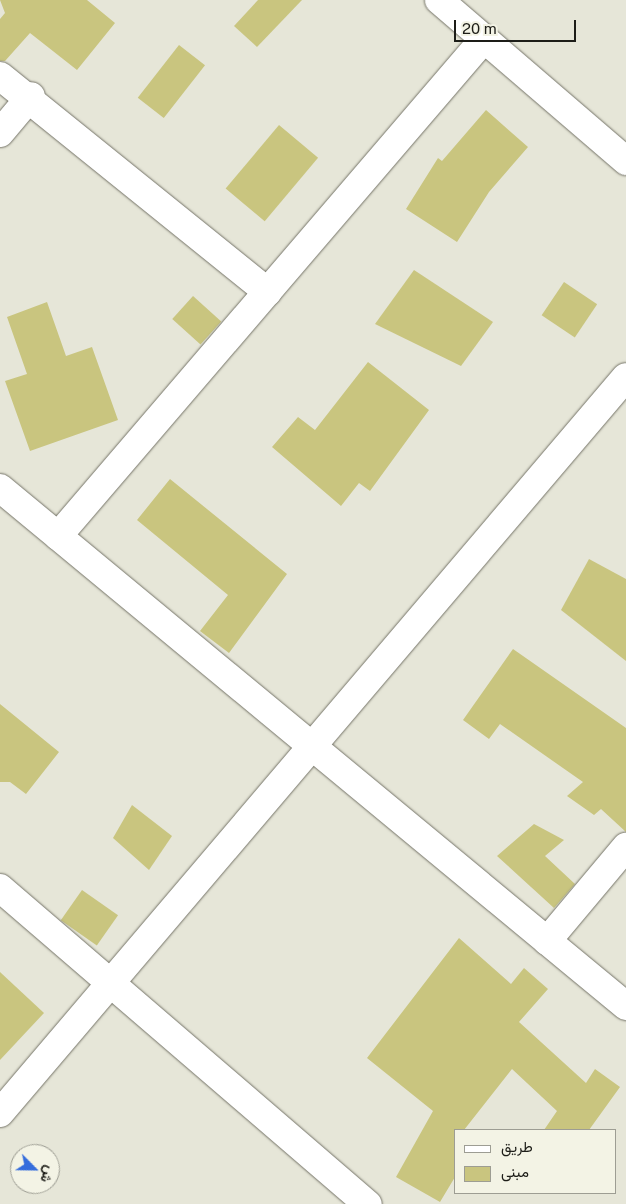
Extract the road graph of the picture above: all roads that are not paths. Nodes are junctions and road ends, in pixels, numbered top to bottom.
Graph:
1 (439, 0) edge
2 (484, 39) junction
3 (0, 76) edge
4 (30, 98) junction
5 (0, 133) edge
6 (626, 161) edge
7 (268, 292) junction
8 (626, 377) edge
9 (0, 488) edge
10 (58, 536) junction
11 (312, 748) junction
12 (626, 847) edge
13 (0, 888) edge
14 (547, 941) junction
15 (112, 984) junction
16 (626, 1006) edge
17 (0, 1113) edge
18 (368, 1204) edge

1 - 2 street
2 - 6 street
2 - 7 street
3 - 4 street
4 - 5 street
4 - 7 street
7 - 10 street
8 - 11 street
9 - 10 street
10 - 11 street
11 - 14 street
11 - 15 street
12 - 14 street
13 - 15 street
14 - 16 street
15 - 17 street
15 - 18 street

